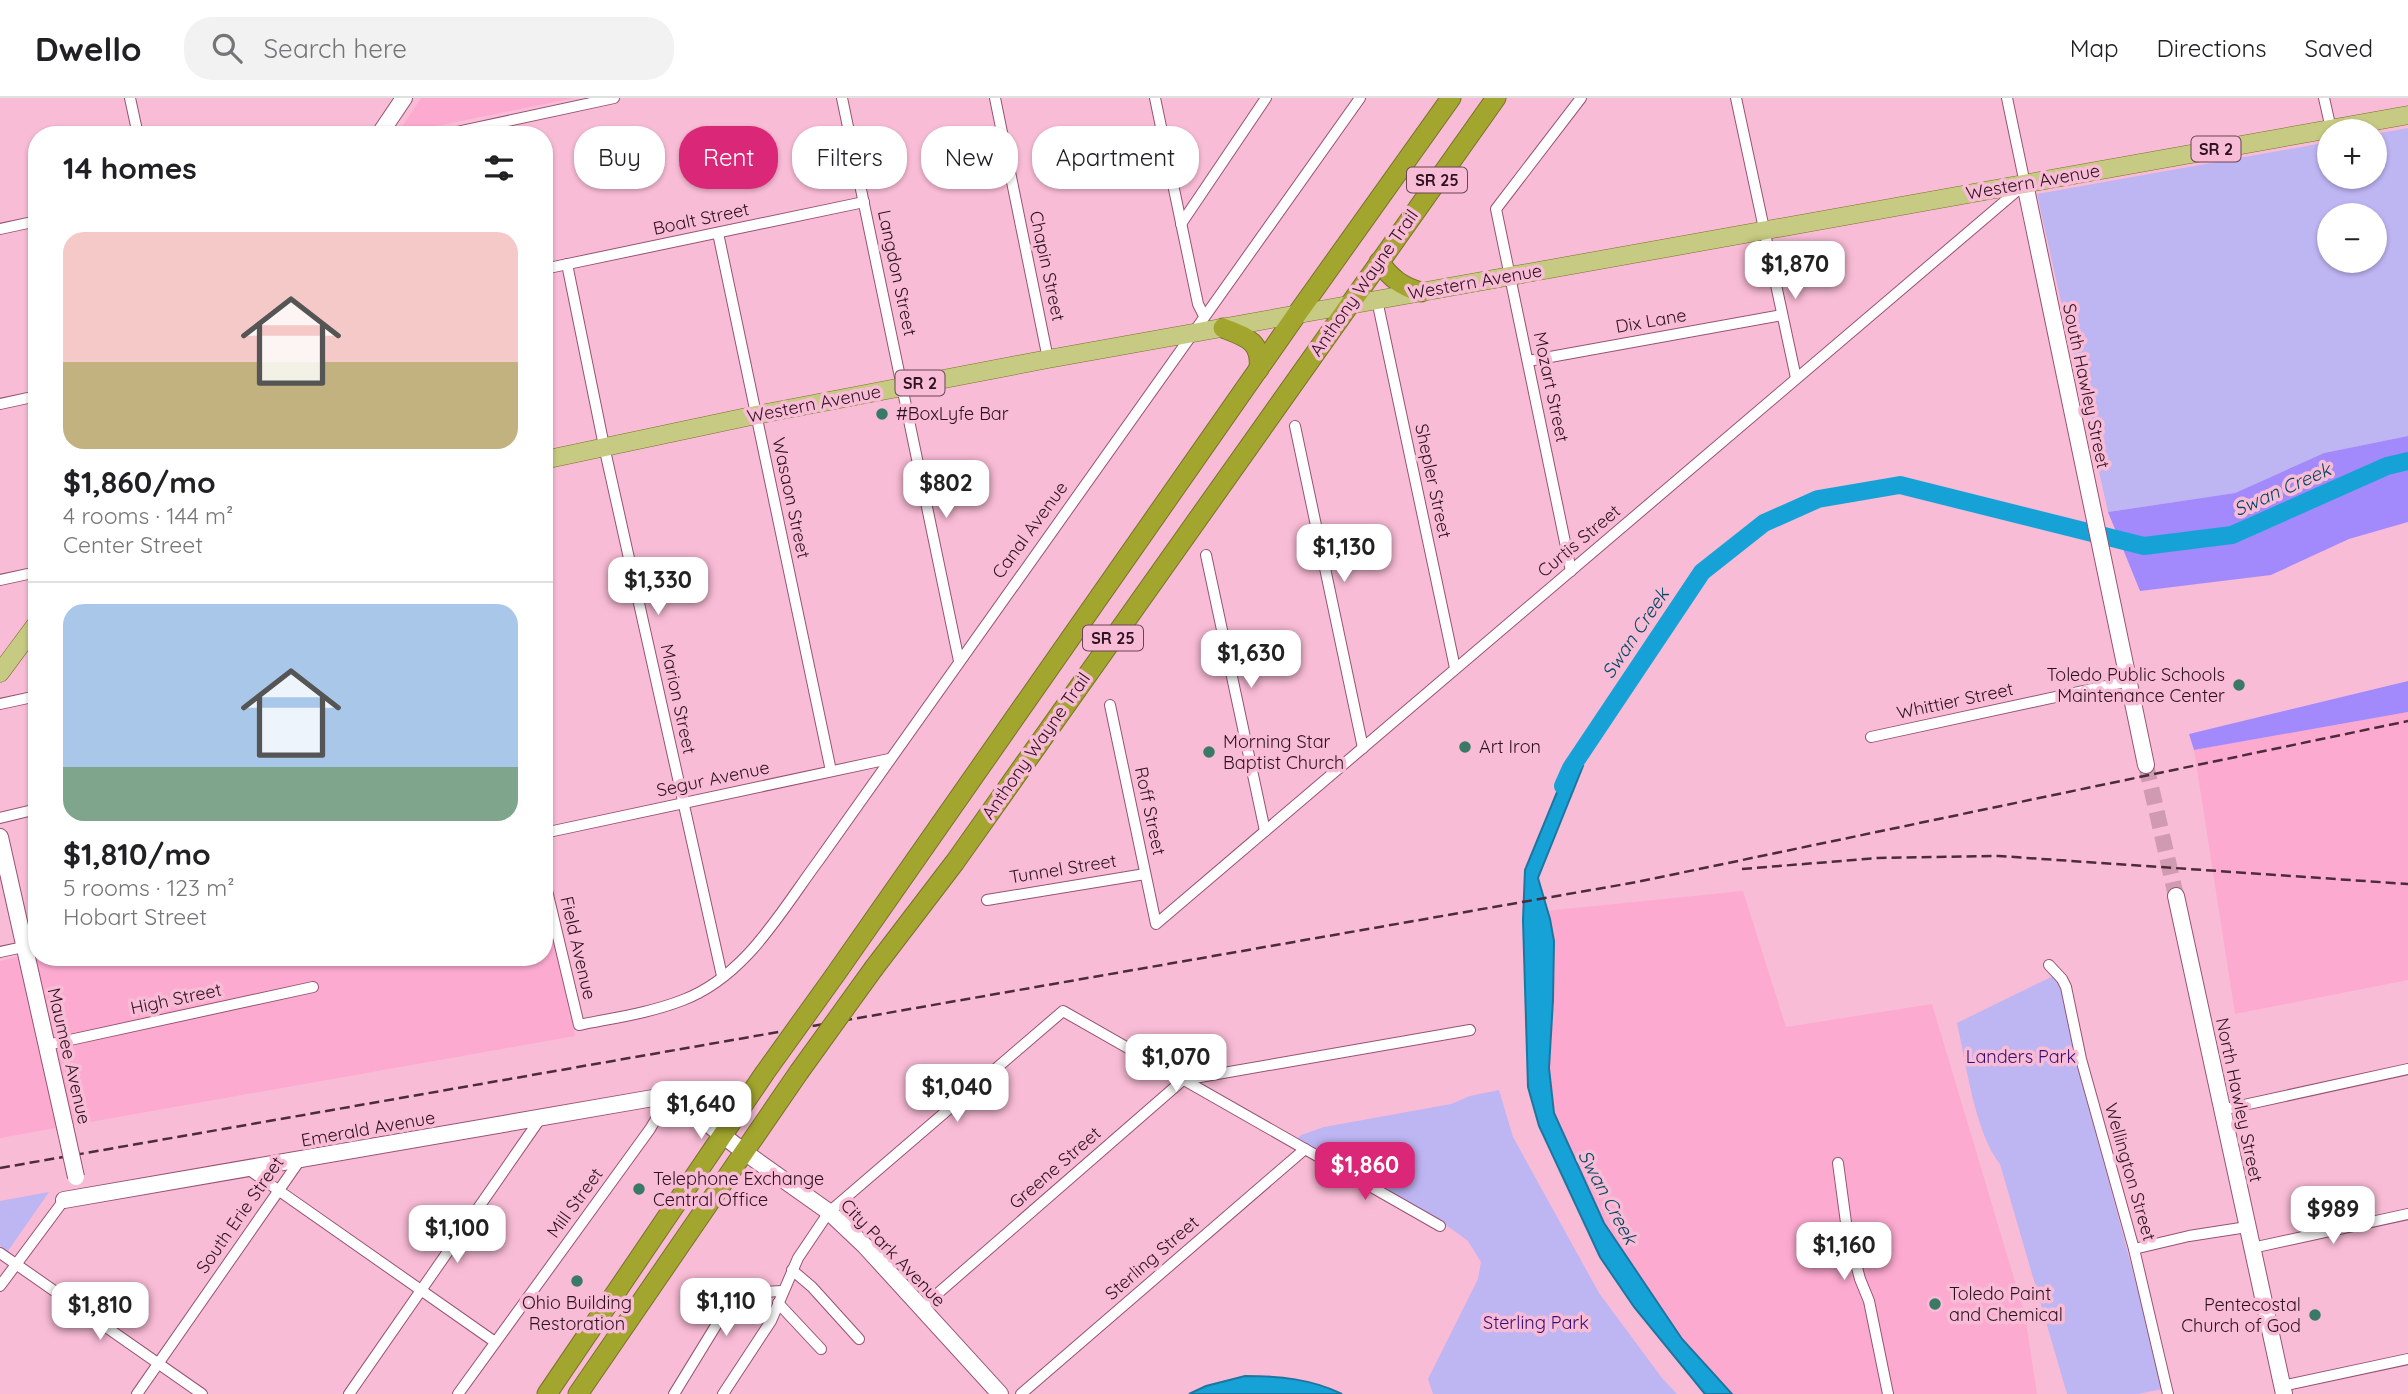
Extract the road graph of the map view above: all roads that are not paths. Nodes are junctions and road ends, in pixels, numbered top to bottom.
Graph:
1 (130, 98) edge
2 (404, 98) edge
3 (614, 98) edge
4 (842, 98) edge
5 (995, 98) edge
6 (1155, 98) edge
7 (1266, 98) edge
8 (1360, 98) edge
9 (1451, 98) edge
10 (1496, 98) edge
11 (1581, 98) edge
12 (1736, 98) edge
13 (2007, 98) edge
14 (2324, 98) edge
15 (2408, 115) edge
16 (2329, 119) edge
17 (2386, 119) edge
18 (136, 126) edge
19 (385, 126) edge
20 (485, 126) edge
21 (2317, 132) edge
22 (2025, 184) junction
23 (864, 202) junction
24 (28, 223) edge
25 (1181, 224) junction
26 (0, 229) edge
27 (1764, 230) junction
28 (718, 233) junction
29 (1379, 262) junction
30 (567, 264) junction
31 (553, 267) edge
32 (1509, 275) junction
33 (1421, 292) junction
34 (1377, 300) junction
35 (1349, 305) junction
36 (1297, 314) junction
37 (1782, 315) junction
38 (1204, 316) junction
39 (1223, 328) junction
40 (1192, 333) junction
41 (1048, 359) junction
42 (1528, 361) junction
43 (1259, 369) junction
44 (1796, 379) junction
45 (902, 387) junction
46 (28, 399) edge
47 (0, 404) edge
48 (756, 415) junction
49 (1295, 426) dead end
50 (604, 446) junction
51 (553, 458) edge
52 (1206, 555) dead end
53 (1571, 572) junction
54 (28, 574) edge
55 (0, 580) edge
56 (28, 635) edge
57 (959, 661) junction
58 (1455, 668) junction
59 (0, 673) edge
60 (2129, 681) junction
61 (28, 698) edge
62 (0, 704) edge
63 (1110, 705) dead end
64 (1871, 737) dead end
65 (1363, 748) junction
66 (890, 759) junction
67 (2146, 765) tunnel mouth
68 (831, 771) junction
69 (683, 804) junction
70 (28, 811) edge
71 (0, 818) edge
72 (553, 831) edge
73 (1265, 831) junction
74 (0, 837) edge
75 (1145, 874) junction
76 (2176, 896) tunnel mouth
77 (987, 900) dead end
78 (553, 916) edge
79 (1156, 924) joint
80 (28, 935) edge
81 (28, 946) edge
82 (0, 952) edge
83 (2049, 965) dead end
84 (34, 966) edge
85 (722, 976) junction
86 (313, 987) dead end
87 (579, 1026) joint
88 (1470, 1030) dead end
89 (47, 1045) junction
90 (2408, 1069) edge
91 (1183, 1080) junction
92 (674, 1100) junction
93 (2221, 1110) junction
94 (540, 1119) junction
95 (724, 1135) junction
96 (1305, 1149) junction
97 (743, 1151) junction
98 (300, 1160) junction
99 (1838, 1163) dead end
100 (248, 1169) junction
101 (279, 1190) junction
102 (64, 1200) junction
103 (830, 1212) junction
104 (2408, 1214) edge
105 (1440, 1226) dead end
106 (2247, 1227) junction
107 (2252, 1248) junction
108 (2134, 1249) junction
109 (0, 1253) edge
110 (15, 1264) junction
111 (792, 1270) junction
112 (0, 1286) edge
113 (421, 1289) junction
114 (782, 1291) junction
115 (778, 1303) junction
116 (921, 1308) junction
117 (859, 1339) dead end
118 (495, 1342) junction
119 (821, 1349) dead end
120 (2408, 1359) edge
121 (158, 1364) junction
122 (2283, 1390) edge
123 (137, 1394) edge
124 (202, 1394) edge
125 (349, 1394) edge
126 (458, 1394) edge
127 (547, 1394) edge
128 (578, 1394) edge
129 (674, 1394) edge
130 (723, 1394) edge
131 (1000, 1394) edge
132 (1021, 1394) edge
133 (1888, 1394) edge
134 (2168, 1394) edge

1 - 18 street
2 - 19 street
3 - 20 street
4 - 23 street, Langdon Street
5 - 41 street, Chapin Street
6 - 25 street
7 - 25 street
8 - 38 street, Canal Avenue
9 - 36 highway, Anthony Wayne Trail / SR 25
10 - 29 highway, Anthony Wayne Trail / SR 25
11 - 32 street, Mozart Street
12 - 27 street
13 - 22 street, South Hawley Street
14 - 16 street
15 - 17 main road, Western Avenue / SR 2
21 - 22 main road, Western Avenue / SR 2
22 - 27 main road, Western Avenue / SR 2
22 - 44 street, Curtis Street
22 - 60 street, South Hawley Street
23 - 28 street, Boalt Street
23 - 45 street, Langdon Street
24 - 26 street
25 - 38 street
27 - 32 main road, Western Avenue / SR 2
27 - 37 street
28 - 30 street, Boalt Street
28 - 48 street, Wasaon Street
29 - 33 highway
29 - 35 highway, Anthony Wayne Trail / SR 25
30 - 31 street, Boalt Street
30 - 50 street, Marion Street
32 - 33 main road, Western Avenue / SR 2
32 - 42 street, Mozart Street
33 - 34 main road, Western Avenue / SR 2
34 - 35 main road, Western Avenue / SR 2
34 - 58 street, Shepler Street
35 - 36 main road, Western Avenue / SR 2
35 - 97 highway, Anthony Wayne Trail / SR 25, bridge
36 - 39 main road, Western Avenue / SR 2
36 - 43 highway, Anthony Wayne Trail / SR 25
37 - 42 street, Dix Lane
37 - 44 street
38 - 40 street, Canal Avenue
39 - 40 main road, Western Avenue / SR 2
39 - 43 highway
40 - 41 main road, Western Avenue / SR 2
40 - 57 street, Canal Avenue
41 - 45 main road, Western Avenue / SR 2
42 - 53 street, Mozart Street
43 - 95 highway, Anthony Wayne Trail / SR 25, bridge
44 - 53 street, Curtis Street
45 - 48 main road, Western Avenue / SR 2
45 - 57 street, Langdon Street
46 - 47 street
48 - 50 main road, Western Avenue / SR 2
48 - 68 street, Wasaon Street
49 - 65 street
50 - 51 main road, Western Avenue / SR 2
50 - 69 street, Marion Street
52 - 73 street
53 - 58 street, Curtis Street
54 - 55 street
56 - 59 main road
57 - 66 street, Canal Avenue
58 - 65 street, Curtis Street
60 - 64 street, Whittier Street
60 - 67 street
61 - 62 street
63 - 75 street, Roff Street
65 - 73 street, Curtis Street
66 - 68 street, Segur Avenue
66 - 85 street, Canal Avenue
68 - 69 street, Segur Avenue
69 - 72 street, Segur Avenue
69 - 85 street, Marion Street
70 - 71 street
73 - 79 street, Curtis Street
74 - 80 street, Maumee Avenue
75 - 77 street, Tunnel Street
75 - 79 street, Roff Street
76 - 93 street, North Hawley Street
78 - 87 street, Field Avenue
81 - 82 street
83 - 108 street, Wellington Street
84 - 89 street, Maumee Avenue
85 - 87 street, Canal Avenue
86 - 89 street, High Street
88 - 91 street
89 - 102 street, Maumee Avenue, bridge
90 - 93 street
91 - 96 street
91 - 103 street
91 - 116 street, Greene Street
92 - 94 street, Emerald Avenue
92 - 95 street, City Park Avenue
92 - 118 street, Mill Street
93 - 106 street, North Hawley Street
94 - 98 street, Emerald Avenue
94 - 113 street
95 - 97 street, City Park Avenue
95 - 127 highway, Anthony Wayne Trail / SR 25
96 - 105 street
96 - 132 street, Sterling Street
97 - 103 street, City Park Avenue
97 - 128 highway, Anthony Wayne Trail / SR 25
98 - 100 street, Emerald Avenue
98 - 101 street, South Erie Street
99 - 133 street
100 - 101 street
100 - 102 street, Emerald Avenue
101 - 113 street
101 - 121 street, South Erie Street
102 - 110 street
103 - 111 street
103 - 116 street, City Park Avenue
104 - 107 street
106 - 107 street, North Hawley Street
106 - 108 street
107 - 122 street, North Hawley Street
108 - 134 street, Wellington Street
109 - 110 street
110 - 112 street
110 - 121 street
111 - 114 street
111 - 117 street
113 - 118 street
113 - 125 street
114 - 115 street
114 - 129 street
115 - 119 street
115 - 130 street
116 - 131 street, City Park Avenue
118 - 126 street, Mill Street
120 - 122 street
121 - 123 street, South Erie Street
121 - 124 street

